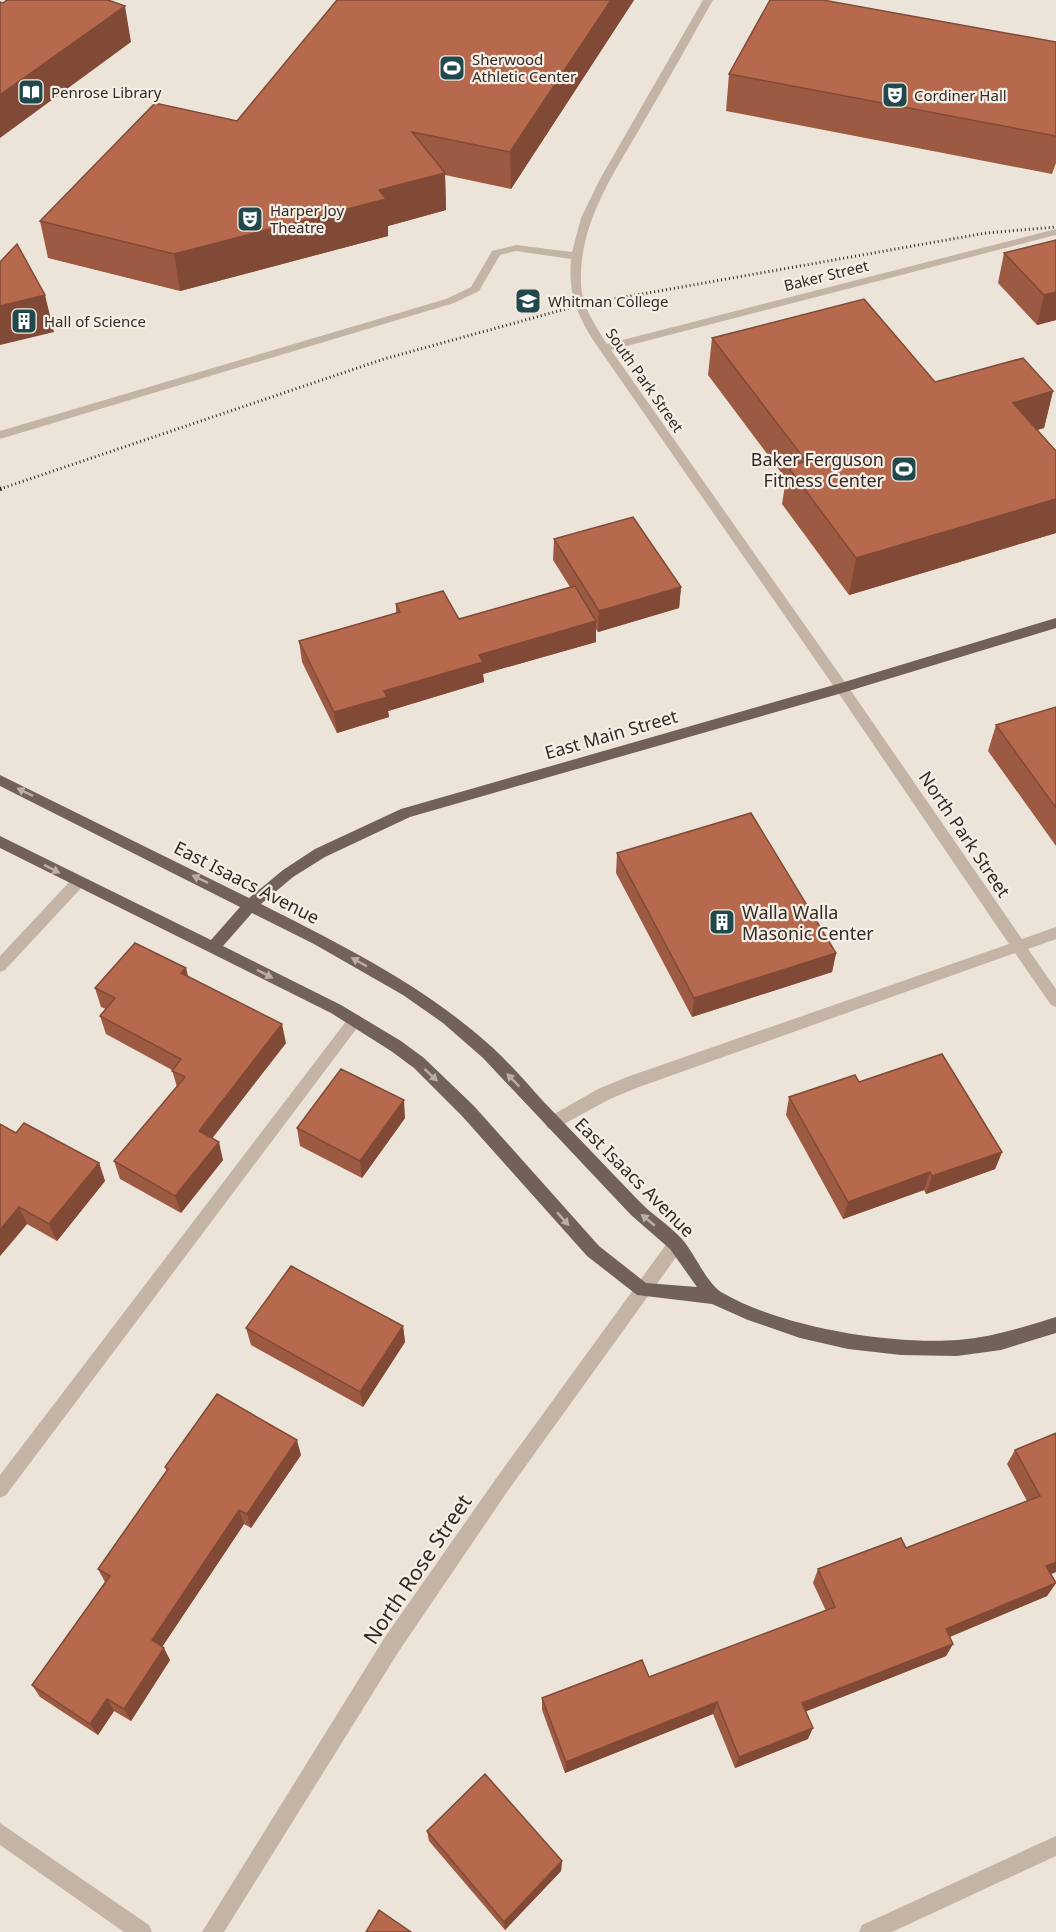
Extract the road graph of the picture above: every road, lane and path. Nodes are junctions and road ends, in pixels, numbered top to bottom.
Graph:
1 (708, 0) edge
2 (1056, 232) edge
3 (576, 256) junction
4 (604, 348) junction
5 (0, 435) edge
6 (1056, 623) edge
7 (842, 688) junction
8 (0, 780) edge
9 (0, 842) edge
10 (78, 882) junction
11 (252, 905) junction
12 (1056, 933) edge
13 (1018, 946) junction
14 (213, 948) junction
15 (0, 966) edge
16 (1056, 1001) edge
17 (355, 1020) junction
18 (553, 1123) junction
19 (676, 1244) junction
20 (643, 1290) junction
21 (713, 1296) junction
22 (1056, 1325) edge
23 (0, 1489) edge
24 (0, 1833) edge
25 (1056, 1846) edge
26 (142, 1932) edge
27 (212, 1932) edge
28 (869, 1932) edge

1 - 3 street, South Park Street
2 - 4 street, Baker Street
3 - 4 street, South Park Street
3 - 5 street
4 - 7 street, South Park Street
6 - 7 main road, East Main Street
7 - 11 main road, East Main Street
7 - 13 street, North Park Street
11 -> 8 main road, East Isaacs Avenue
9 -> 10 main road
10 - 14 main road
10 - 15 street
11 - 14 main road, East Main Street
18 -> 11 main road, East Isaacs Avenue
12 - 13 street
13 - 16 street, North Park Street
13 - 18 street
14 -> 17 main road
17 -> 20 main road
17 - 23 street
19 -> 18 main road, East Isaacs Avenue
19 - 20 street, North Rose Street
19 - 21 main road, East Isaacs Avenue
20 - 21 main road
20 - 27 street, North Rose Street
21 - 22 main road
24 - 26 street
25 - 28 street

